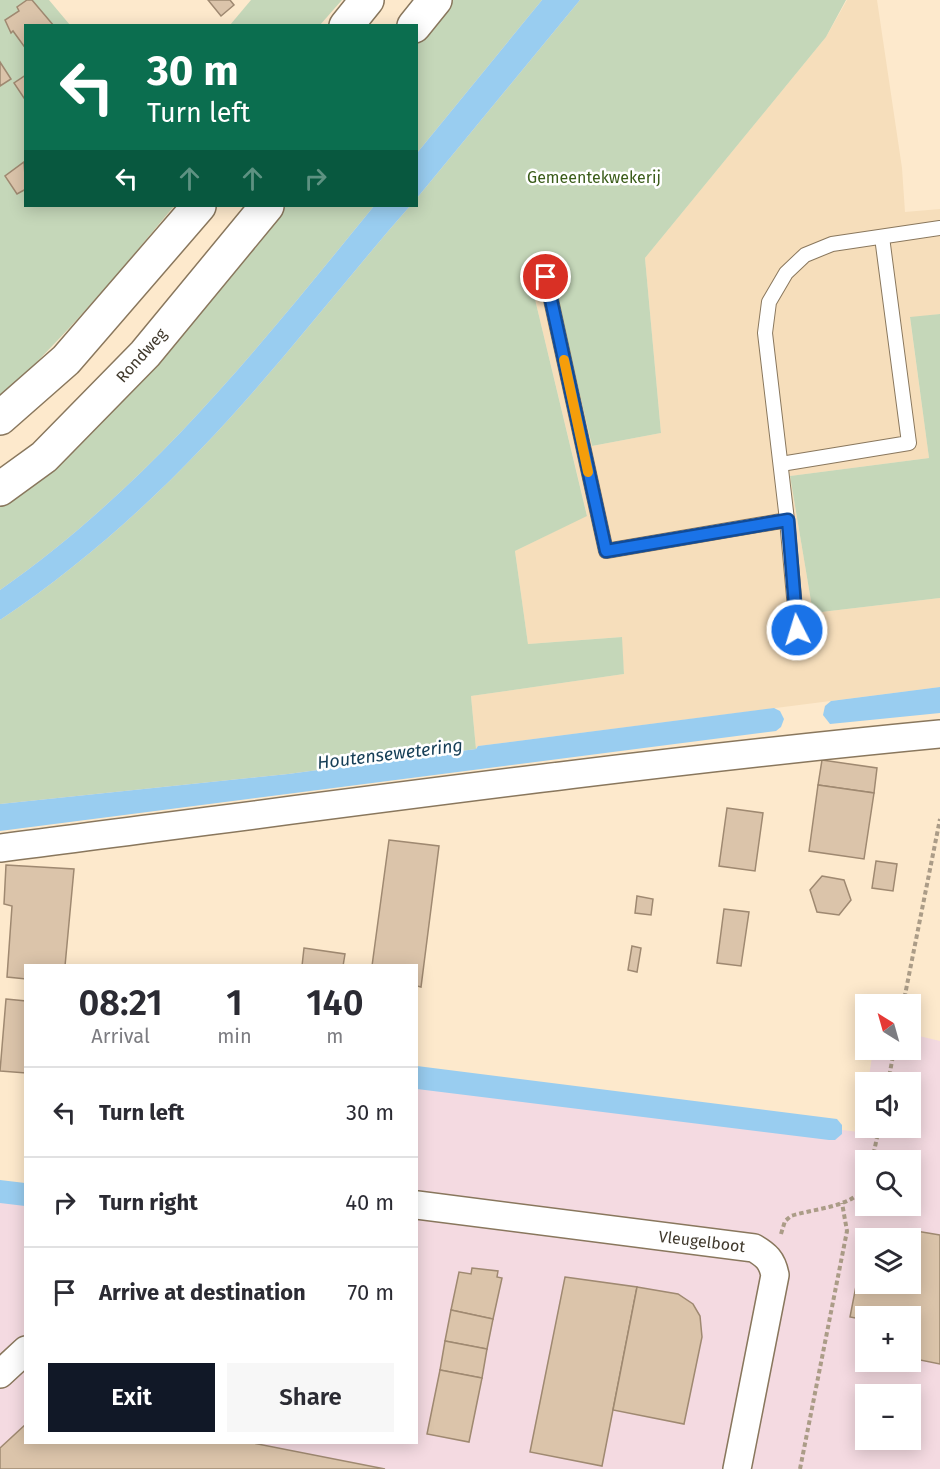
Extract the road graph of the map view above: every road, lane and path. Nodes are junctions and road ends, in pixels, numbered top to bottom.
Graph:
1 (367, 0) edge
2 (435, 0) edge
3 (348, 24) edge
4 (416, 24) edge
5 (198, 207) edge
6 (266, 207) edge
7 (940, 228) edge
8 (882, 237) junction
9 (546, 277) dead end
10 (0, 418) edge
11 (781, 464) junction
12 (0, 489) edge
13 (788, 520) junction
14 (797, 630) dead end
15 (940, 734) edge
16 (940, 819) edge
17 (0, 848) edge
18 (905, 994) edge
19 (855, 1197) edge
20 (842, 1203) junction
21 (418, 1205) edge
22 (773, 1263) junction
23 (737, 1469) edge
24 (800, 1469) edge

1 - 3 main road
2 - 4 main road
5 - 10 main road
6 - 12 main road, Rondweg
7 - 8 lane
8 - 11 lane
8 - 11 lane
9 - 13 lane
11 - 13 lane
13 - 14 lane
15 - 17 street
16 - 18 path
19 - 20 path
20 - 22 path
20 - 24 path
21 - 22 street, Vleugelboot
22 - 23 street

